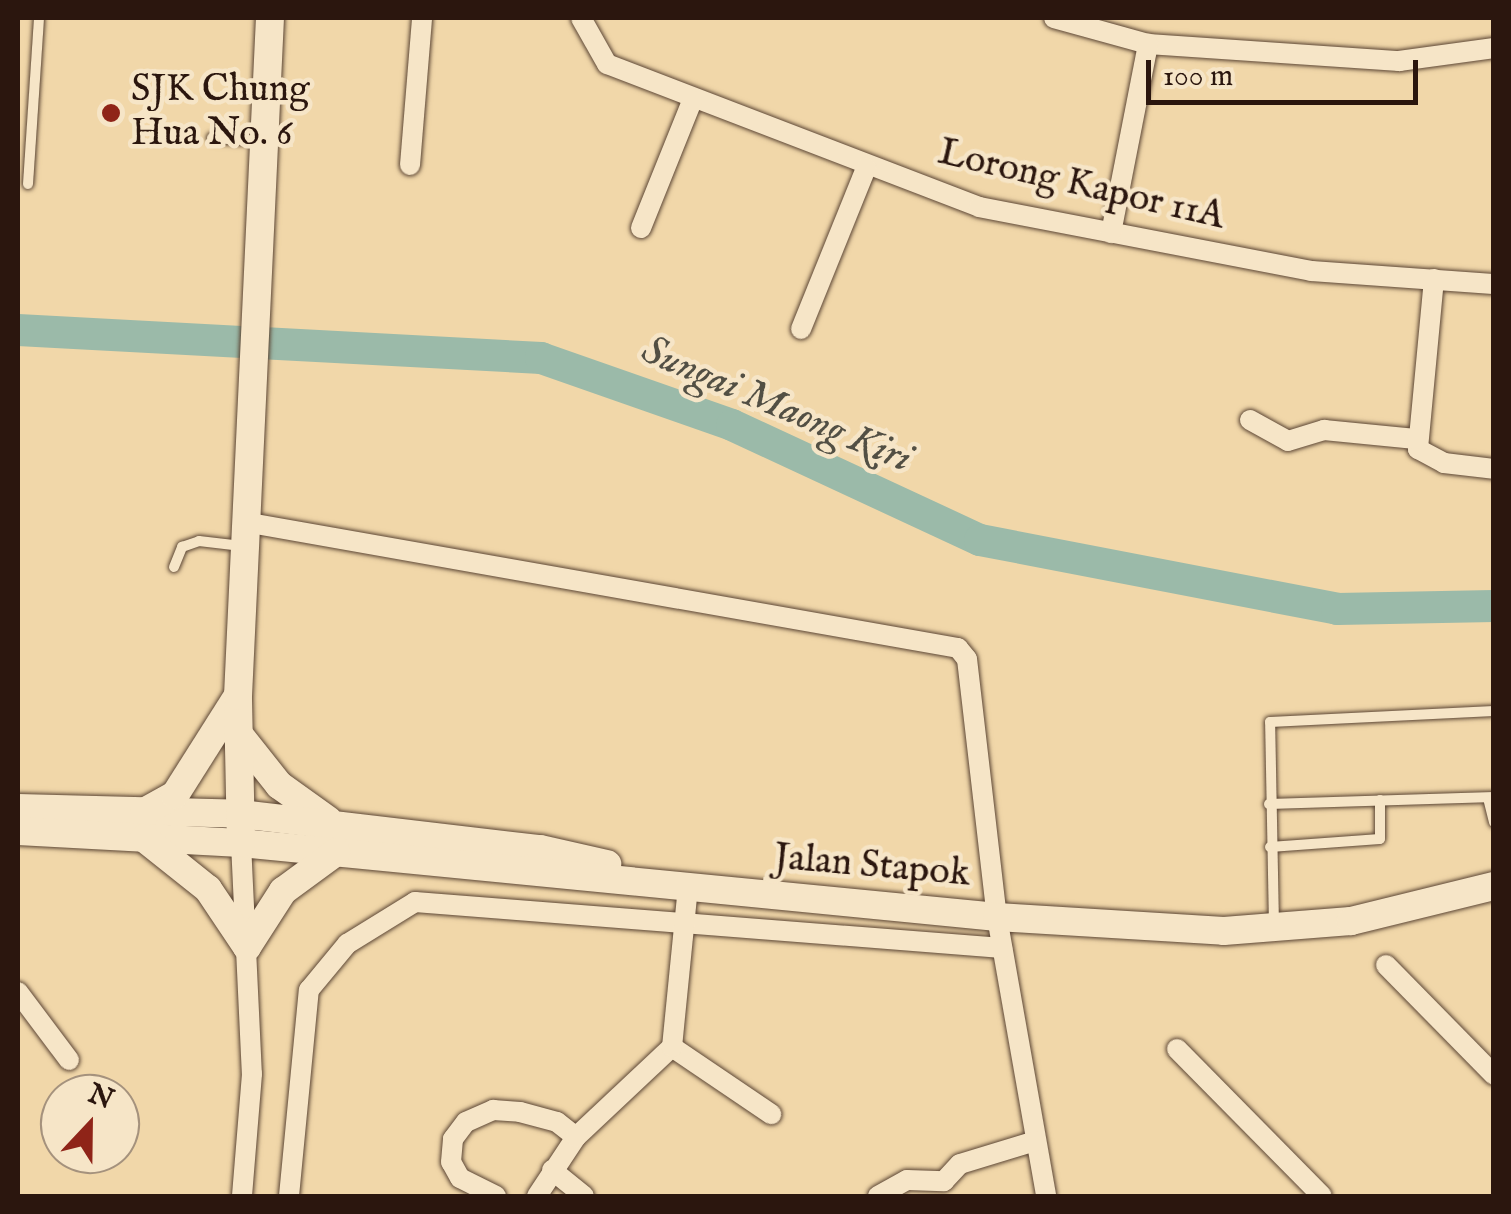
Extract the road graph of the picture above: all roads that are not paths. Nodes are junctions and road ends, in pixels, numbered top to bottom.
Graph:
1 (38, 18) edge
2 (270, 18) edge
3 (422, 18) edge
4 (581, 18) edge
5 (1054, 18) edge
6 (1148, 44) junction
7 (1494, 48) edge
8 (692, 102) junction
9 (18, 114) edge
10 (32, 116) junction
11 (212, 138) dead end
12 (264, 141) junction
13 (410, 165) dead end
14 (866, 168) junction
15 (28, 184) dead end
16 (641, 228) dead end
17 (1112, 233) junction
18 (1434, 279) junction
19 (1494, 284) edge
20 (802, 328) dead end
21 (1250, 420) dead end
22 (1416, 439) junction
23 (1494, 469) edge
24 (249, 535) junction
25 (174, 567) dead end
26 (238, 696) junction
27 (1494, 712) edge
28 (237, 732) junction
29 (1491, 798) edge
30 (1380, 800) junction
31 (1269, 804) junction
32 (18, 808) edge
33 (240, 814) junction
34 (1494, 822) edge
35 (144, 825) junction
36 (362, 830) junction
37 (18, 831) edge
38 (241, 843) junction
39 (1270, 846) junction
40 (336, 852) junction
41 (635, 877) junction
42 (1494, 886) edge
43 (688, 887) junction
44 (998, 917) junction
45 (685, 924) junction
46 (1274, 929) junction
47 (247, 947) junction
48 (1002, 948) junction
49 (1386, 965) dead end
50 (18, 992) edge
51 (672, 1047) junction
52 (1177, 1050) dead end
53 (69, 1060) dead end
54 (1494, 1074) edge
55 (771, 1114) dead end
56 (576, 1137) junction
57 (1035, 1142) junction
58 (552, 1170) junction
59 (944, 1180) junction
60 (242, 1196) edge
61 (289, 1196) edge
62 (496, 1196) edge
63 (538, 1196) edge
64 (584, 1196) edge
65 (878, 1196) edge
66 (962, 1196) edge
67 (1046, 1196) edge
68 (1322, 1196) edge

1 - 10 lane
2 - 12 main road
3 - 13 street
4 - 8 street, Lorong Kapor 11A
5 - 6 street
6 - 7 street
6 - 17 street
8 - 14 street, Lorong Kapor 11A
8 - 16 street
9 - 10 lane
10 - 15 lane
11 - 12 lane
12 - 24 main road
14 - 17 street, Lorong Kapor 11A
14 - 20 street
17 - 18 street, Lorong Kapor 11A
18 - 19 street, Lorong Kapor 11A
18 - 22 street
21 - 22 street
22 - 23 street
24 - 25 lane
24 - 26 main road
24 - 44 street
26 - 28 main road
26 - 35 main road
27 - 31 lane
28 - 33 main road
28 - 36 main road
29 - 30 lane
29 - 34 lane
30 - 31 lane
30 - 39 lane
31 - 39 lane
32 - 35 main road
33 - 35 main road
33 - 36 main road
33 - 38 main road
35 - 37 main road
35 - 38 main road, Jalan Stapok
35 - 47 main road
36 - 41 main road
38 - 40 main road, Jalan Stapok
38 - 47 street
39 - 46 lane
40 - 41 main road, Jalan Stapok
40 - 47 main road
41 - 43 main road, Jalan Stapok
42 - 46 main road, Jalan Stapok
43 - 44 main road, Jalan Stapok
43 - 45 street
44 - 46 main road, Jalan Stapok
44 - 48 street
45 - 48 street
45 - 51 street
45 - 61 street
47 - 60 street
48 - 57 street
49 - 54 street
50 - 53 street
51 - 55 street
51 - 56 street
52 - 68 street
56 - 58 street
56 - 62 street
57 - 59 street
57 - 67 street
58 - 63 street
58 - 64 street
59 - 65 street
59 - 66 street

